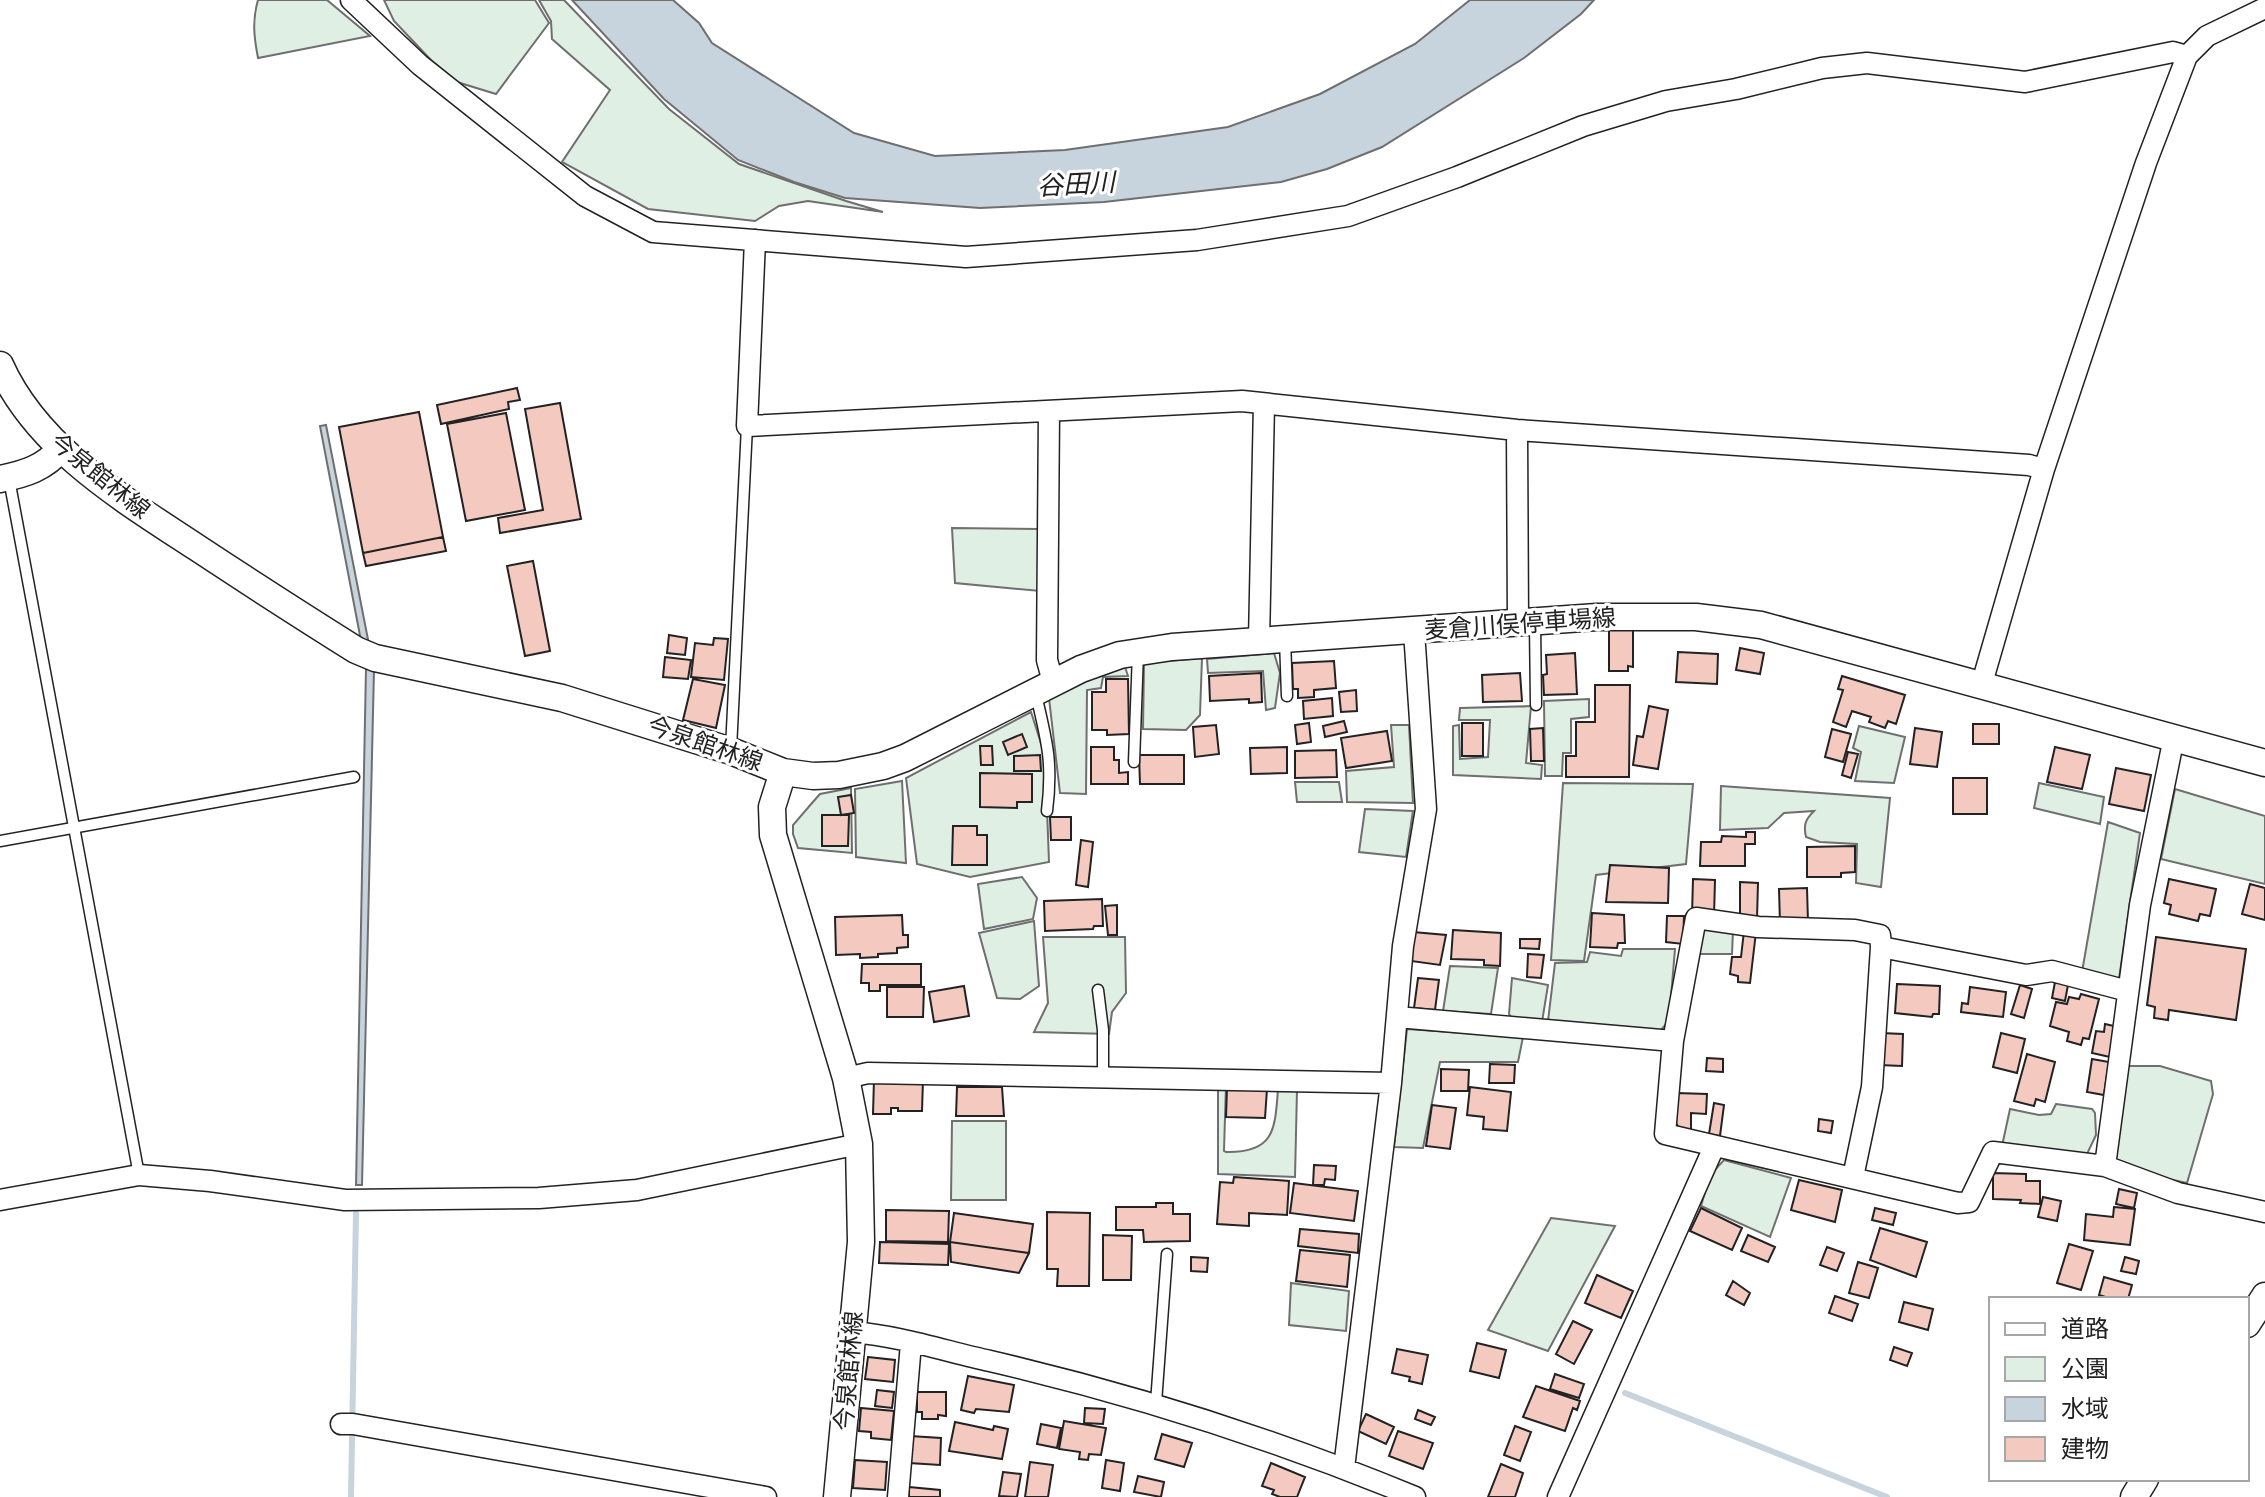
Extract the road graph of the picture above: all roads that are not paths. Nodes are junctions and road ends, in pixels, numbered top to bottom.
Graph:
1 (351, 0) edge
2 (2265, 8) edge
3 (2187, 56) junction
4 (755, 240) junction
5 (0, 365) edge
6 (1264, 404) junction
7 (1049, 411) junction
8 (747, 426) junction
9 (1517, 430) junction
10 (61, 448) junction
11 (2044, 469) junction
12 (4, 478) edge
13 (1527, 622) junction
14 (1414, 631) junction
15 (1272, 640) junction
16 (1138, 652) junction
17 (1982, 683) junction
18 (1044, 687) junction
19 (1287, 696) dead end
20 (1536, 705) dead end
21 (2174, 737) junction
22 (731, 751) junction
23 (1134, 762) dead end
24 (2265, 763) edge
25 (783, 772) junction
26 (354, 777) dead end
27 (1047, 811) dead end
28 (72, 827) junction
29 (0, 841) edge
30 (1881, 947) junction
31 (1098, 990) dead end
32 (2128, 991) junction
33 (1397, 1017) junction
34 (1673, 1041) junction
35 (1103, 1076) junction
36 (846, 1078) junction
37 (1391, 1083) junction
38 (859, 1144) junction
39 (1714, 1147) junction
40 (2105, 1166) junction
41 (139, 1175) junction
42 (1853, 1177) junction
43 (0, 1200) edge
44 (2265, 1212) edge
45 (1167, 1254) dead end
46 (2265, 1296) edge
47 (2249, 1321) edge
48 (853, 1332) junction
49 (911, 1343) junction
50 (1156, 1403) junction
51 (341, 1424) dead end
52 (1344, 1468) junction
53 (766, 1497) edge
54 (837, 1497) edge
55 (898, 1497) edge
56 (1415, 1497) edge
57 (1558, 1497) edge

1 - 4 street
2 - 3 street
3 - 4 street
3 - 11 street
4 - 8 street
5 - 10 main road, 今泉館林線
6 - 7 street
6 - 9 street
6 - 15 street
7 - 8 street
7 - 18 street
8 - 22 lane
9 - 11 street
9 - 13 street
10 - 12 main road
10 - 22 main road, 今泉館林線
11 - 17 street
12 - 28 lane
13 - 14 main road, 麦倉川俣停車場線
13 - 17 main road, 麦倉川俣停車場線
13 - 20 lane
14 - 15 main road, 麦倉川俣停車場線
14 - 33 street
15 - 16 main road, 麦倉川俣停車場線
15 - 19 lane
16 - 18 main road, 麦倉川俣停車場線
16 - 23 lane
17 - 21 main road, 麦倉川俣停車場線
18 - 25 main road, 麦倉川俣停車場線
18 - 27 lane
21 - 24 main road, 麦倉川俣停車場線
21 - 32 street
22 - 25 main road, 今泉館林線
25 - 36 main road, 今泉館林線
26 - 28 lane
28 - 29 lane
28 - 41 lane
30 - 32 street
30 - 34 street
30 - 42 street
31 - 35 lane
32 - 40 street
33 - 34 street
33 - 37 street
34 - 39 street
35 - 36 street
35 - 37 street
36 - 38 main road, 今泉館林線
37 - 52 street
38 - 41 street
38 - 48 main road, 今泉館林線
39 - 42 street
39 - 57 street
40 - 42 street
40 - 44 street
41 - 43 street
45 - 50 lane
46 - 47 main road
48 - 49 street
48 - 54 main road, 今泉館林線
49 - 50 street
49 - 55 street
50 - 52 street
51 - 53 street
52 - 56 street

